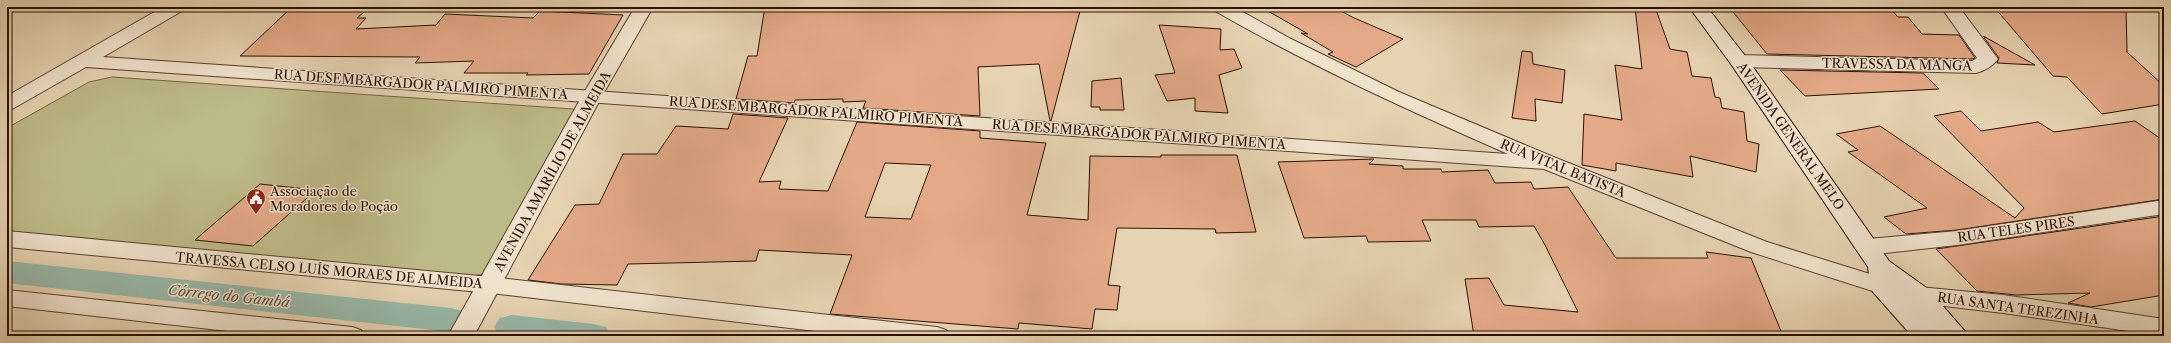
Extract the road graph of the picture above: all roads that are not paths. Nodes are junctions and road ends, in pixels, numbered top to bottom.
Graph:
1 (176, 7) edge
2 (644, 7) edge
3 (1221, 7) edge
4 (1698, 7) edge
5 (1950, 7) edge
6 (84, 60) junction
7 (1739, 61) junction
8 (592, 96) junction
9 (7, 104) edge
10 (1548, 163) junction
11 (2164, 207) edge
12 (7, 239) edge
13 (1877, 267) junction
14 (490, 285) junction
15 (1919, 295) junction
16 (7, 298) edge
17 (2164, 328) edge
18 (352, 336) edge
19 (461, 336) edge
20 (937, 336) edge
21 (1928, 336) edge
22 (1956, 336) edge

1 - 6 street
2 - 8 street, AVENIDA AMARÍLIO DE ALMEIDA
3 - 10 street, RUA VITAL BATISTA
4 - 7 street, AVENIDA GENERAL MELO
5 - 7 street, TRAVESSA DA MANGA
6 - 8 street, RUA DESEMBARGADOR PALMIRO PIMENTA
6 - 9 street
7 - 13 street, AVENIDA GENERAL MELO
8 - 10 street, RUA DESEMBARGADOR PALMIRO PIMENTA
8 - 14 street, AVENIDA AMARÍLIO DE ALMEIDA
10 - 13 street, RUA VITAL BATISTA
11 - 13 street, RUA TELES PIRES
12 - 14 street, TRAVESSA CELSO LUÍS MORAES DE ALMEIDA
13 - 15 street, AVENIDA GENERAL MELO
13 - 21 street, AVENIDA GENERAL MELO
14 - 19 street, AVENIDA AMARÍLIO DE ALMEIDA
14 - 20 street, TRAVESSA CELSO LUÍS MORAES DE ALMEIDA
15 - 17 street, RUA SANTA TEREZINHA
15 - 22 street, AVENIDA GENERAL MELO
16 - 18 street

